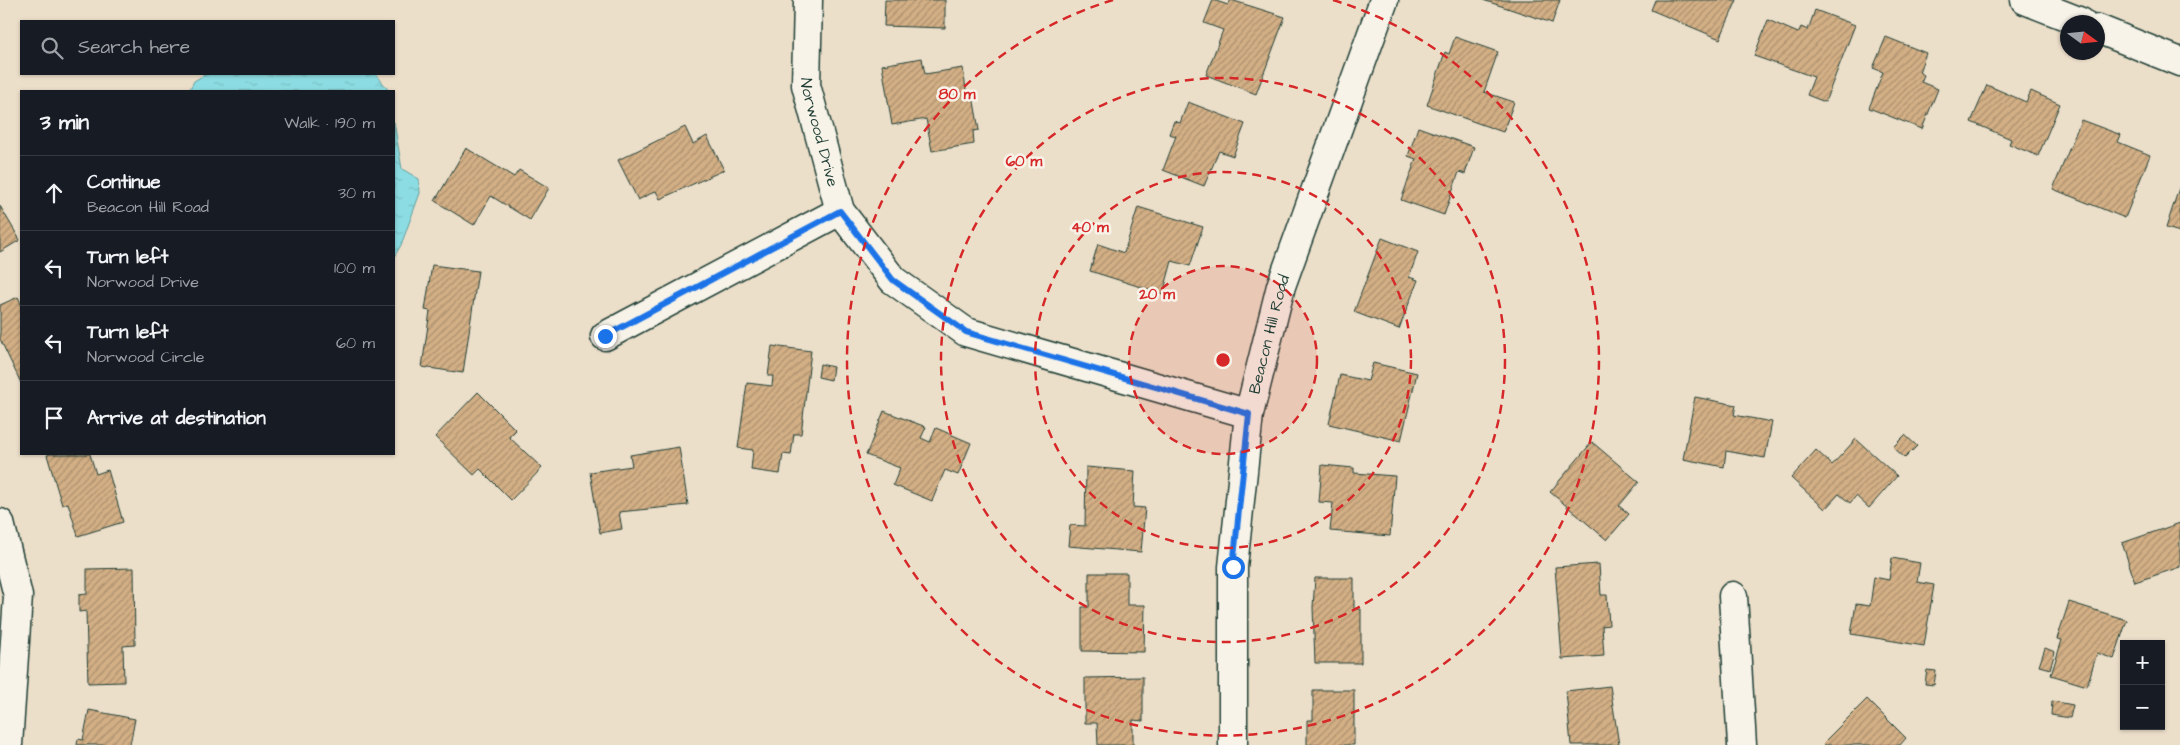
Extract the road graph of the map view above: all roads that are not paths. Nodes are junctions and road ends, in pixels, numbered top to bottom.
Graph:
1 (808, 0) edge
2 (1384, 0) edge
3 (2024, 0) edge
4 (2063, 15) edge
5 (2105, 32) edge
6 (2180, 62) edge
7 (840, 211) junction
8 (605, 336) dead end
9 (1249, 414) junction
10 (0, 523) edge
11 (1733, 596) dead end
12 (8, 745) edge
13 (1233, 745) edge
14 (1742, 745) edge

1 - 7 street, Norwood Drive
2 - 9 street, Beacon Hill Road
3 - 4 street
5 - 6 street
7 - 8 street
7 - 9 street, Norwood Drive
9 - 13 street, Beacon Hill Road
10 - 12 street
11 - 14 street

